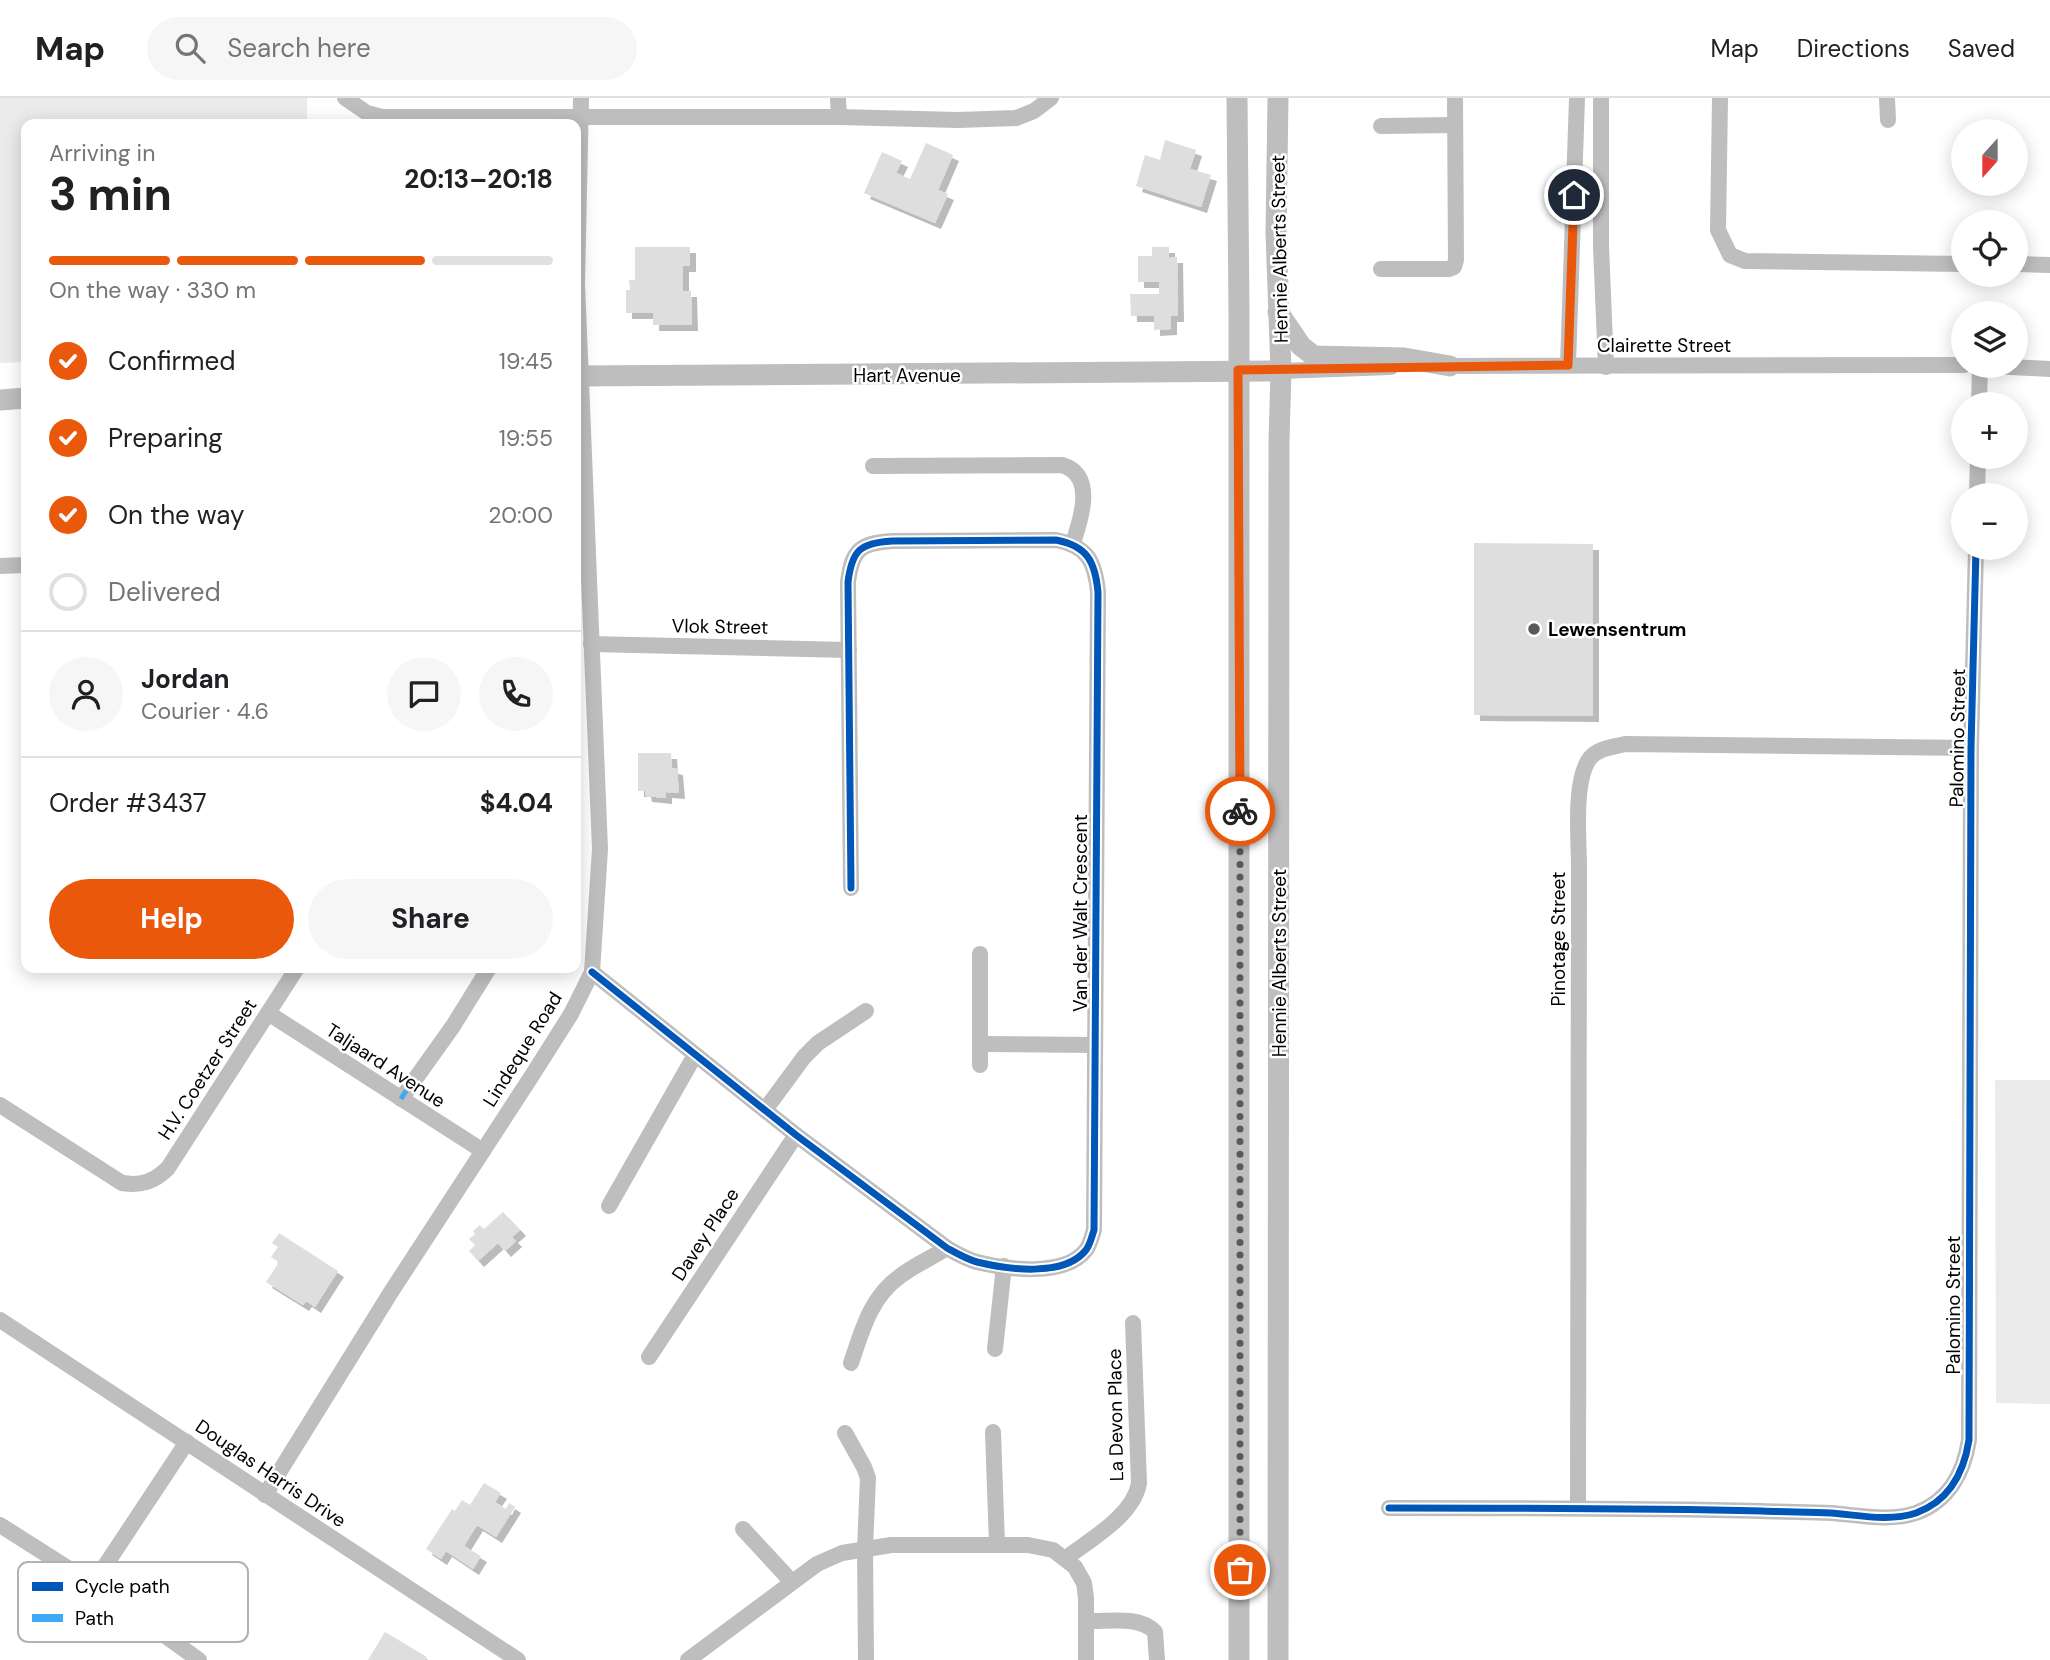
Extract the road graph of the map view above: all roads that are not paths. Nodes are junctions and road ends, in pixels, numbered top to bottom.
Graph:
1 (345, 98) edge
2 (581, 98) edge
3 (838, 98) edge
4 (1051, 98) edge
5 (1237, 98) edge
6 (1278, 98) edge
7 (1455, 98) edge
8 (1577, 98) edge
9 (1601, 98) edge
10 (1720, 98) edge
11 (1887, 98) edge
12 (581, 117) junction
13 (839, 117) junction
14 (1888, 120) dead end
15 (1455, 125) junction
16 (1381, 126) dead end
17 (1951, 264) edge
18 (2028, 264) edge
19 (2050, 265) edge
20 (1381, 269) dead end
21 (1277, 310) junction
22 (1568, 365) junction
23 (1951, 365) edge
24 (1450, 366) junction
25 (1606, 367) junction
26 (2028, 368) edge
27 (2050, 369) edge
28 (1238, 370) junction
29 (1281, 371) junction
30 (581, 376) edge
31 (21, 398) edge
32 (0, 400) edge
33 (581, 438) edge
34 (873, 466) dead end
35 (1073, 543) junction
36 (1976, 560) edge
37 (21, 565) edge
38 (0, 566) edge
39 (591, 644) junction
40 (849, 650) junction
41 (1972, 748) junction
42 (851, 888) dead end
43 (980, 954) dead end
44 (592, 972) junction
45 (294, 973) edge
46 (486, 973) edge
47 (866, 1011) dead end
48 (268, 1013) junction
49 (980, 1044) junction
50 (1095, 1045) junction
51 (695, 1055) junction
52 (980, 1065) dead end
53 (401, 1099) junction
54 (0, 1105) edge
55 (765, 1110) junction
56 (796, 1135) junction
57 (483, 1151) junction
58 (608, 1206) dead end
59 (947, 1248) junction
60 (1004, 1266) junction
61 (0, 1320) edge
62 (1133, 1323) dead end
63 (995, 1349) dead end
64 (649, 1357) dead end
65 (851, 1363) dead end
66 (993, 1432) dead end
67 (845, 1433) dead end
68 (187, 1442) junction
69 (265, 1495) junction
70 (1578, 1507) junction
71 (1389, 1508) dead end
72 (0, 1524) edge
73 (743, 1529) dead end
74 (997, 1545) junction
75 (865, 1548) junction
76 (1066, 1558) junction
77 (59, 1562) edge
78 (108, 1562) edge
79 (791, 1581) junction
80 (1086, 1621) junction
81 (174, 1642) edge
82 (199, 1660) edge
83 (518, 1660) edge
84 (688, 1660) edge
85 (866, 1660) edge
86 (1086, 1660) edge
87 (1157, 1660) edge
88 (1239, 1660) edge
89 (1278, 1660) edge

1 - 12 street
2 - 12 street, Lindeque Road
3 - 13 street
4 - 13 street
5 - 28 street, Hennie Alberts Street
6 - 21 street, Hennie Alberts Street
7 - 15 street
8 - 22 street
9 - 25 street
10 - 17 street
11 - 14 street
12 - 13 street
15 - 16 street
15 - 20 street
18 - 19 street
21 - 24 street
21 - 29 street, Hennie Alberts Street
22 - 24 street, Clairette Street
22 - 25 street, Clairette Street
23 - 25 street, Clairette Street
24 - 29 street, Clairette Street
26 - 27 street
28 - 29 street, Hart Avenue
28 - 30 street, Hart Avenue
28 - 88 street, Hennie Alberts Street
29 - 89 street, Hennie Alberts Street
31 - 32 street
33 - 39 street, Lindeque Road
34 - 35 street
35 - 40 street
35 - 50 street, Van der Walt Crescent
36 - 41 street, Palomino Street
37 - 38 street
39 - 40 street, Vlok Street
39 - 44 street, Lindeque Road
40 - 42 street
41 - 70 street, Palomino Street
41 - 70 street, Pinotage Street
43 - 49 street
44 - 51 street, Van der Walt Crescent
44 - 57 street, Lindeque Road
45 - 48 street, H.V. Coetzer Street
46 - 53 street
47 - 55 street
48 - 53 street, Taljaard Avenue
48 - 54 street, H.V. Coetzer Street
49 - 50 street
49 - 52 street
50 - 60 street, Van der Walt Crescent
51 - 55 street, Van der Walt Crescent
51 - 58 street
53 - 57 street, Taljaard Avenue
55 - 56 street, Van der Walt Crescent
56 - 59 street, Van der Walt Crescent
56 - 64 street, Davey Place
57 - 69 street, Lindeque Road
59 - 60 street, Van der Walt Crescent
59 - 65 street
60 - 63 street
61 - 68 street, Douglas Harris Drive
62 - 76 street, La Devon Place
66 - 74 street
67 - 75 street
68 - 69 street, Douglas Harris Drive
68 - 78 street
69 - 83 street, Douglas Harris Drive
70 - 71 street, Palomino Street
72 - 77 street
73 - 79 street
74 - 75 street
74 - 76 street
75 - 79 street
75 - 85 street
76 - 80 street
79 - 84 street
80 - 86 street
80 - 87 street
81 - 82 street

